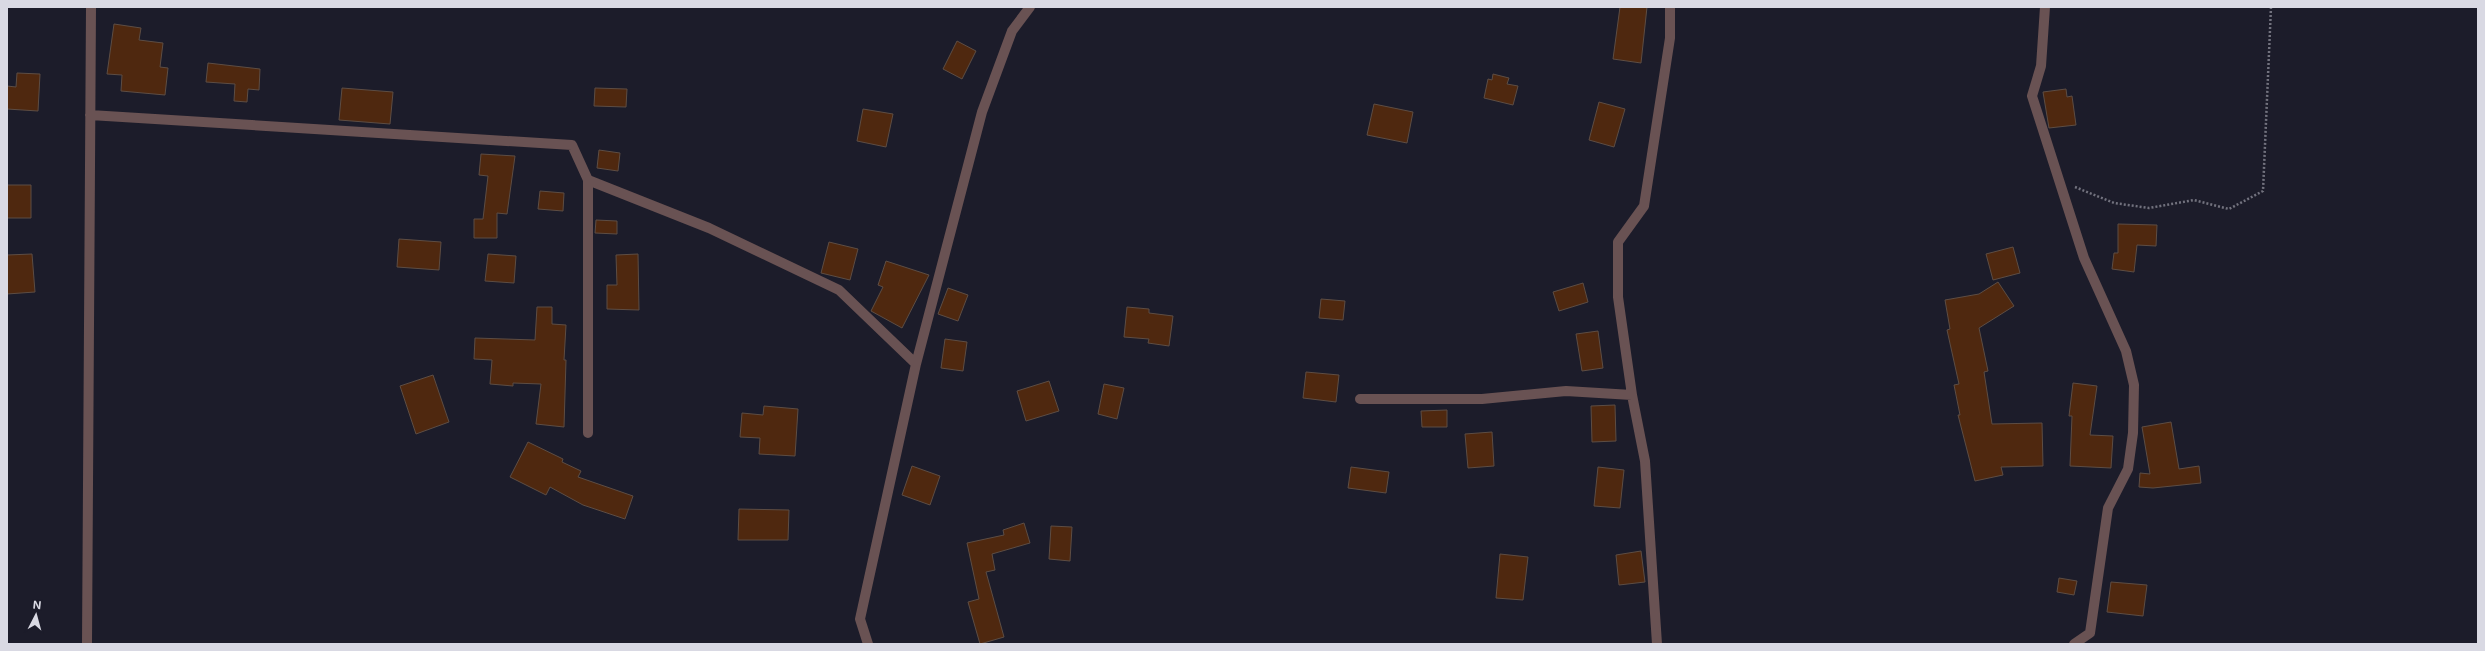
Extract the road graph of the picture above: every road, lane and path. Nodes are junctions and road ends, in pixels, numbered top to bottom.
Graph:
1 (91, 7) edge
2 (1030, 7) edge
3 (1670, 7) edge
4 (2045, 7) edge
5 (2271, 7) edge
6 (90, 115) junction
7 (588, 180) junction
8 (2059, 181) junction
9 (916, 364) junction
10 (1632, 394) junction
11 (1360, 399) dead end
12 (588, 433) dead end
13 (87, 644) edge
14 (868, 644) edge
15 (1657, 644) edge
16 (2074, 644) edge

1 - 6 street
2 - 9 street
3 - 10 street
4 - 8 street
5 - 8 path
6 - 7 street
6 - 13 street
7 - 9 street
7 - 12 street
8 - 16 street
9 - 14 street
10 - 11 street
10 - 15 street

